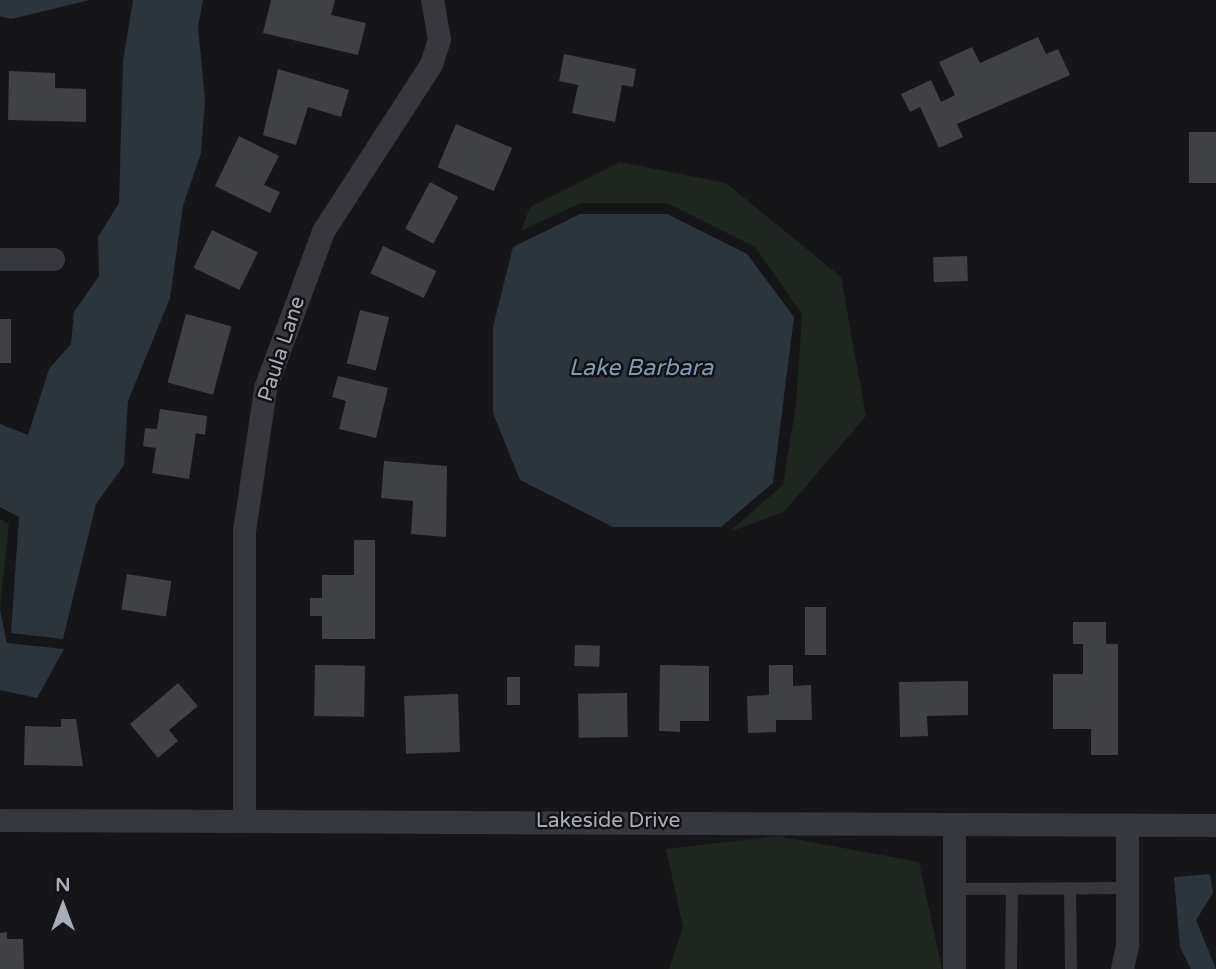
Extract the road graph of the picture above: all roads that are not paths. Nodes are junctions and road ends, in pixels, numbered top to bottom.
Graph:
1 (432, 0) edge
2 (0, 259) edge
3 (53, 259) dead end
4 (244, 818) junction
5 (0, 820) edge
6 (954, 824) junction
7 (1128, 825) junction
8 (1216, 825) edge
9 (1070, 888) junction
10 (1127, 888) junction
11 (1012, 889) junction
12 (954, 890) junction
13 (954, 969) edge
14 (1011, 969) edge
15 (1070, 969) edge
16 (1122, 969) edge

1 - 4 street, Paula Lane
2 - 3 street
4 - 5 street, Lakeside Drive
4 - 6 street, Lakeside Drive
6 - 7 street, Lakeside Drive
6 - 12 street
7 - 8 street, Lakeside Drive
7 - 10 street
9 - 10 lane
9 - 11 lane
9 - 15 lane
10 - 16 street
11 - 12 lane
11 - 14 lane
12 - 13 street

